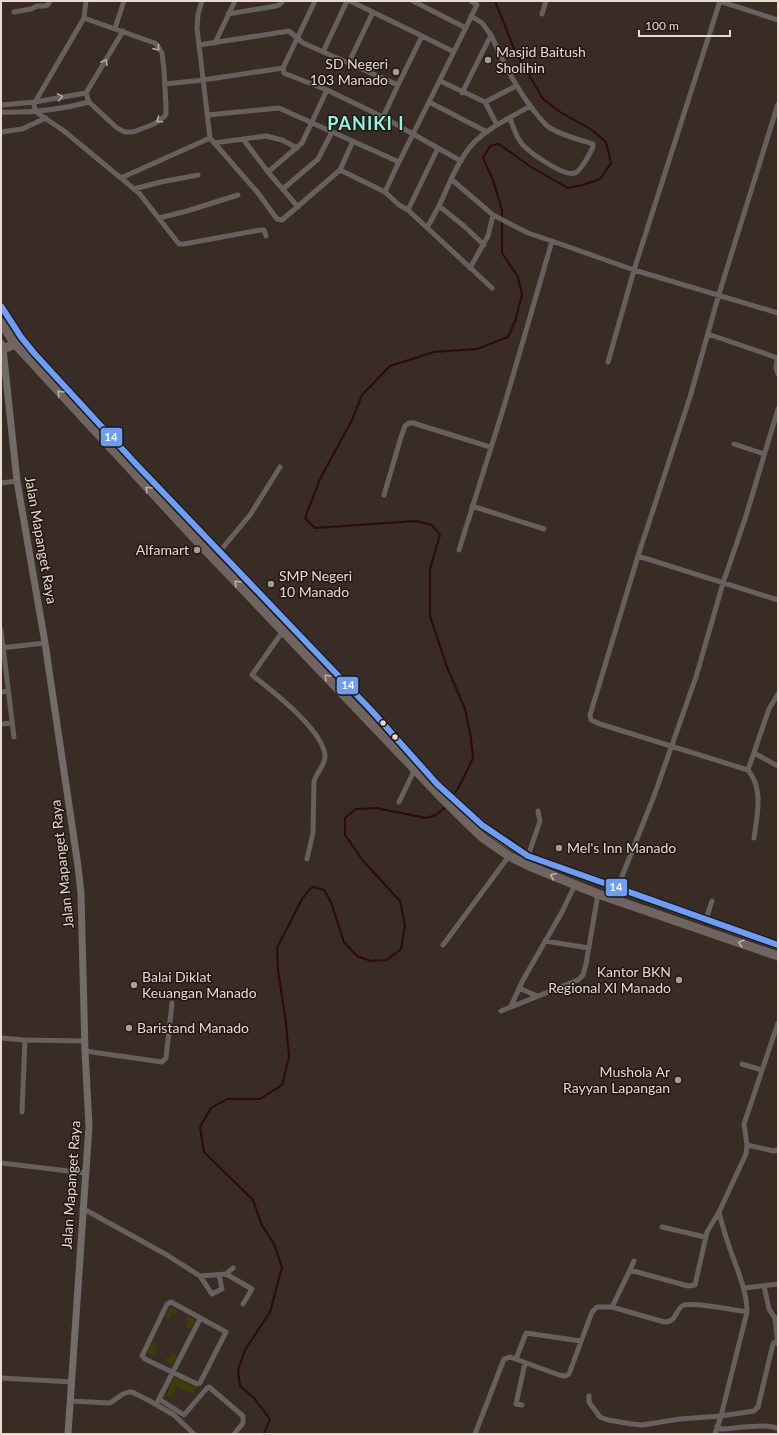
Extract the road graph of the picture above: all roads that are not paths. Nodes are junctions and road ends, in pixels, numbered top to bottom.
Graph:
1 (50, 1) edge
2 (86, 1) edge
3 (124, 1) edge
4 (202, 1) edge
5 (235, 1) edge
6 (283, 1) edge
7 (315, 1) edge
8 (347, 1) edge
9 (350, 1) edge
10 (413, 1) edge
11 (471, 1) edge
12 (546, 1) edge
13 (720, 1) edge
14 (14, 12) dead end
15 (373, 12) junction
16 (228, 14) junction
17 (542, 14) dead end
18 (471, 16) junction
19 (84, 18) junction
20 (778, 20) edge
21 (115, 28) junction
22 (466, 28) junction
23 (123, 31) junction
24 (491, 35) junction
25 (422, 36) junction
26 (297, 39) junction
27 (215, 43) junction
28 (199, 45) junction
29 (323, 52) junction
30 (454, 52) junction
31 (349, 62) junction
32 (283, 68) junction
33 (202, 80) junction
34 (440, 81) junction
35 (164, 84) junction
36 (398, 85) junction
37 (516, 86) junction
38 (326, 90) junction
39 (462, 92) junction
40 (86, 93) junction
41 (35, 102) junction
42 (89, 102) junction
43 (429, 102) junction
44 (485, 102) junction
45 (778, 104) edge
46 (1, 105) edge
47 (530, 106) junction
48 (1, 112) edge
49 (36, 112) junction
50 (207, 115) junction
51 (383, 117) junction
52 (46, 118) junction
53 (510, 118) junction
54 (311, 123) junction
55 (497, 125) junction
56 (1, 132) edge
57 (332, 132) junction
58 (487, 132) junction
59 (414, 134) junction
60 (210, 138) junction
61 (243, 139) junction
62 (353, 142) junction
63 (214, 143) junction
64 (297, 148) junction
65 (438, 148) junction
66 (461, 161) junction
67 (399, 162) junction
68 (340, 170) junction
69 (268, 172) junction
70 (198, 175) dead end
71 (121, 178) junction
72 (451, 179) junction
73 (134, 189) junction
74 (282, 189) junction
75 (386, 192) junction
76 (238, 195) dead end
77 (439, 206) junction
78 (298, 207) junction
79 (408, 210) junction
80 (493, 215) junction
81 (159, 218) junction
82 (427, 228) junction
83 (266, 236) dead end
84 (552, 241) junction
85 (484, 244) junction
86 (470, 268) junction
87 (634, 270) junction
88 (492, 288) dead end
89 (719, 294) junction
90 (2, 311) edge
91 (778, 313) edge
92 (1, 323) edge
93 (708, 334) junction
94 (15, 344) junction
95 (2, 346) edge
96 (608, 362) dead end
97 (778, 374) edge
98 (778, 409) edge
99 (734, 444) dead end
100 (490, 447) junction
101 (764, 454) junction
102 (280, 467) dead end
103 (17, 481) junction
104 (1, 483) edge
105 (384, 495) dead end
106 (472, 506) junction
107 (544, 529) dead end
108 (459, 550) dead end
109 (220, 552) junction
110 (638, 556) junction
111 (723, 583) junction
112 (778, 600) edge
113 (1, 630) edge
114 (283, 631) junction
115 (46, 643) junction
116 (2, 648) edge
117 (1, 692) edge
118 (8, 692) junction
119 (778, 694) edge
120 (367, 713) junction
121 (12, 723) junction
122 (1, 724) edge
123 (14, 737) dead end
124 (671, 746) junction
125 (754, 753) junction
126 (778, 766) edge
127 (415, 769) junction
128 (748, 770) junction
129 (443, 794) junction
130 (399, 802) dead end
131 (538, 811) dead end
132 (754, 838) dead end
133 (509, 856) junction
134 (528, 856) junction
135 (307, 859) dead end
136 (575, 886) junction
137 (616, 889) junction
138 (598, 894) junction
139 (712, 901) dead end
140 (706, 919) junction
141 (545, 941) junction
142 (443, 945) dead end
143 (778, 945) edge
144 (589, 948) junction
145 (778, 956) edge
146 (518, 988) junction
147 (537, 996) junction
148 (172, 1003) dead end
149 (511, 1006) junction
150 (501, 1011) dead end
151 (778, 1023) edge
152 (776, 1033) edge
153 (1, 1038) edge
154 (25, 1040) junction
155 (85, 1041) junction
156 (85, 1051) junction
157 (742, 1064) dead end
158 (762, 1070) junction
159 (22, 1112) dead end
160 (747, 1145) junction
161 (778, 1150) edge
162 (1, 1163) edge
163 (85, 1174) junction
164 (82, 1208) junction
165 (718, 1212) junction
166 (662, 1227) dead end
167 (705, 1237) junction
168 (634, 1261) dead end
169 (233, 1268) dead end
170 (630, 1270) junction
171 (226, 1274) junction
172 (219, 1275) junction
173 (200, 1276) junction
174 (778, 1284) edge
175 (764, 1286) junction
176 (744, 1288) junction
177 (244, 1304) dead end
178 (612, 1307) junction
179 (747, 1312) junction
180 (200, 1319) junction
181 (581, 1341) junction
182 (778, 1343) edge
183 (516, 1359) junction
184 (525, 1363) junction
185 (173, 1372) junction
186 (1, 1378) edge
187 (72, 1382) junction
188 (589, 1396) dead end
189 (70, 1401) junction
190 (158, 1402) junction
191 (522, 1406) dead end
192 (184, 1414) junction
193 (721, 1416) junction
194 (180, 1420) junction
195 (717, 1426) junction
196 (778, 1429) edge
197 (68, 1434) edge
198 (194, 1434) edge
199 (234, 1434) edge
200 (475, 1434) edge
201 (715, 1434) edge

1 - 14 street
2 - 19 street
3 - 21 street
4 - 28 street
5 - 16 street
6 - 16 street
7 - 26 street
8 - 29 street
9 - 15 street
10 - 22 street
11 - 18 street
12 - 17 street
13 - 20 street
13 - 87 street
15 - 25 street
15 - 31 street
16 - 27 street
18 - 22 street
18 - 24 street
19 - 21 street
19 - 41 street
21 - 23 street
22 - 30 street
23 -> 35 street
40 -> 23 street
24 - 37 street
24 - 39 street
25 - 30 street
25 - 36 street
26 - 27 street
26 - 29 street
26 - 32 street
27 - 28 street
28 - 33 street
29 - 31 street
30 - 34 street
31 - 36 street
32 - 33 street
32 - 38 street
33 - 35 street
33 - 50 street
34 - 39 street
34 - 43 street
35 -> 42 street
36 - 51 street
37 - 44 street
37 - 47 street
38 - 51 street
38 - 54 street
39 - 44 street
41 -> 40 street
40 - 42 street
41 - 46 street
41 - 49 street
42 - 49 street
43 - 58 street
43 - 59 street
44 - 55 street
45 - 89 street
47 - 53 street
47 - 53 street
48 - 49 street
49 - 52 street
50 - 54 street
50 - 60 street
51 - 59 street
52 - 56 street
52 - 71 street
53 - 55 street
54 - 57 street
54 - 64 street
55 - 58 street
57 - 62 street
57 - 74 street
58 - 66 street
59 - 65 street
59 - 67 street
60 - 63 street
60 - 71 street
61 - 63 street
61 - 64 street
61 - 69 street
62 - 67 street
62 - 68 street
63 - 78 street
64 - 69 street
65 - 66 street
65 - 79 street
66 - 72 street
67 - 75 street
68 - 75 street
68 - 78 street
69 - 74 street
70 - 73 street
71 - 73 street
72 - 77 street
72 - 80 street
73 - 81 street
74 - 78 street
75 - 79 street
76 - 81 street
77 - 82 street
77 - 85 street
79 - 82 street
80 - 84 street
80 - 85 street
81 - 83 street
82 - 86 street
84 - 87 street
84 - 100 street
85 - 86 street
86 - 88 street
87 - 89 street
87 - 96 street
89 - 91 street
89 - 93 street
90 - 109 highway
92 - 94 highway
93 - 97 street
93 - 110 street
94 - 95 highway
114 -> 94 highway
95 - 103 street, Jalan Mapanget Raya
98 - 101 street
99 - 101 street
100 - 105 street
100 - 106 street
101 - 111 street
102 - 109 street
103 - 104 street
103 - 115 street, Jalan Mapanget Raya
106 - 107 street
106 - 108 street
109 - 120 highway
110 - 111 street
110 - 124 street
111 - 112 street
111 - 124 street
113 - 116 street
120 -> 114 highway
114 - 135 street
115 - 116 street
115 - 155 street, Jalan Mapanget Raya
116 - 118 street
117 - 118 street
118 - 121 street
119 - 125 street
120 - 127 highway
120 - 129 highway
121 - 122 street
121 - 123 street
124 - 128 street
124 - 137 street
125 - 126 street
125 - 128 street
127 - 129 highway
127 - 130 street
128 - 132 street
129 - 133 highway
129 - 134 highway
131 - 134 street
136 -> 133 highway
133 - 142 street
134 - 137 highway
136 - 138 highway
136 - 141 street
137 - 140 highway
138 - 144 street
145 -> 138 highway
139 - 140 street
140 - 143 highway
141 - 144 street
141 - 146 street
144 - 147 street
146 - 147 street
146 - 149 street
147 - 149 street
148 - 156 street
149 - 150 street
151 - 152 street
152 - 158 street
153 - 154 street
154 - 155 street
154 - 159 street
155 - 156 street, Jalan Mapanget Raya
156 - 163 street, Jalan Mapanget Raya
157 - 158 street
158 - 160 street
160 - 161 street
160 - 165 street
162 - 163 street
163 - 164 street, Jalan Mapanget Raya
164 - 173 street
164 - 187 street, Jalan Mapanget Raya
165 - 167 street
165 - 176 street
166 - 167 street
167 - 170 street
168 - 170 street
169 - 171 street
170 - 178 street
171 - 172 street
171 - 177 street
172 - 173 street
172 - 173 street
174 - 175 street
175 - 176 street
175 - 182 street
176 - 179 street
178 - 179 street
178 - 181 street
179 - 193 street
180 - 185 street
180 - 185 street
180 - 185 street
181 - 183 street
181 - 184 street
182 - 193 street
183 - 184 street
183 - 200 street
184 - 191 street
185 - 190 street
186 - 187 street
187 - 189 street, Jalan Mapanget Raya
188 - 193 street
189 - 190 street
189 - 197 street, Jalan Mapanget Raya
190 - 192 street
190 - 194 street
192 - 194 street
192 - 199 street
193 - 195 street
194 - 198 street
195 - 196 street
195 - 201 street

